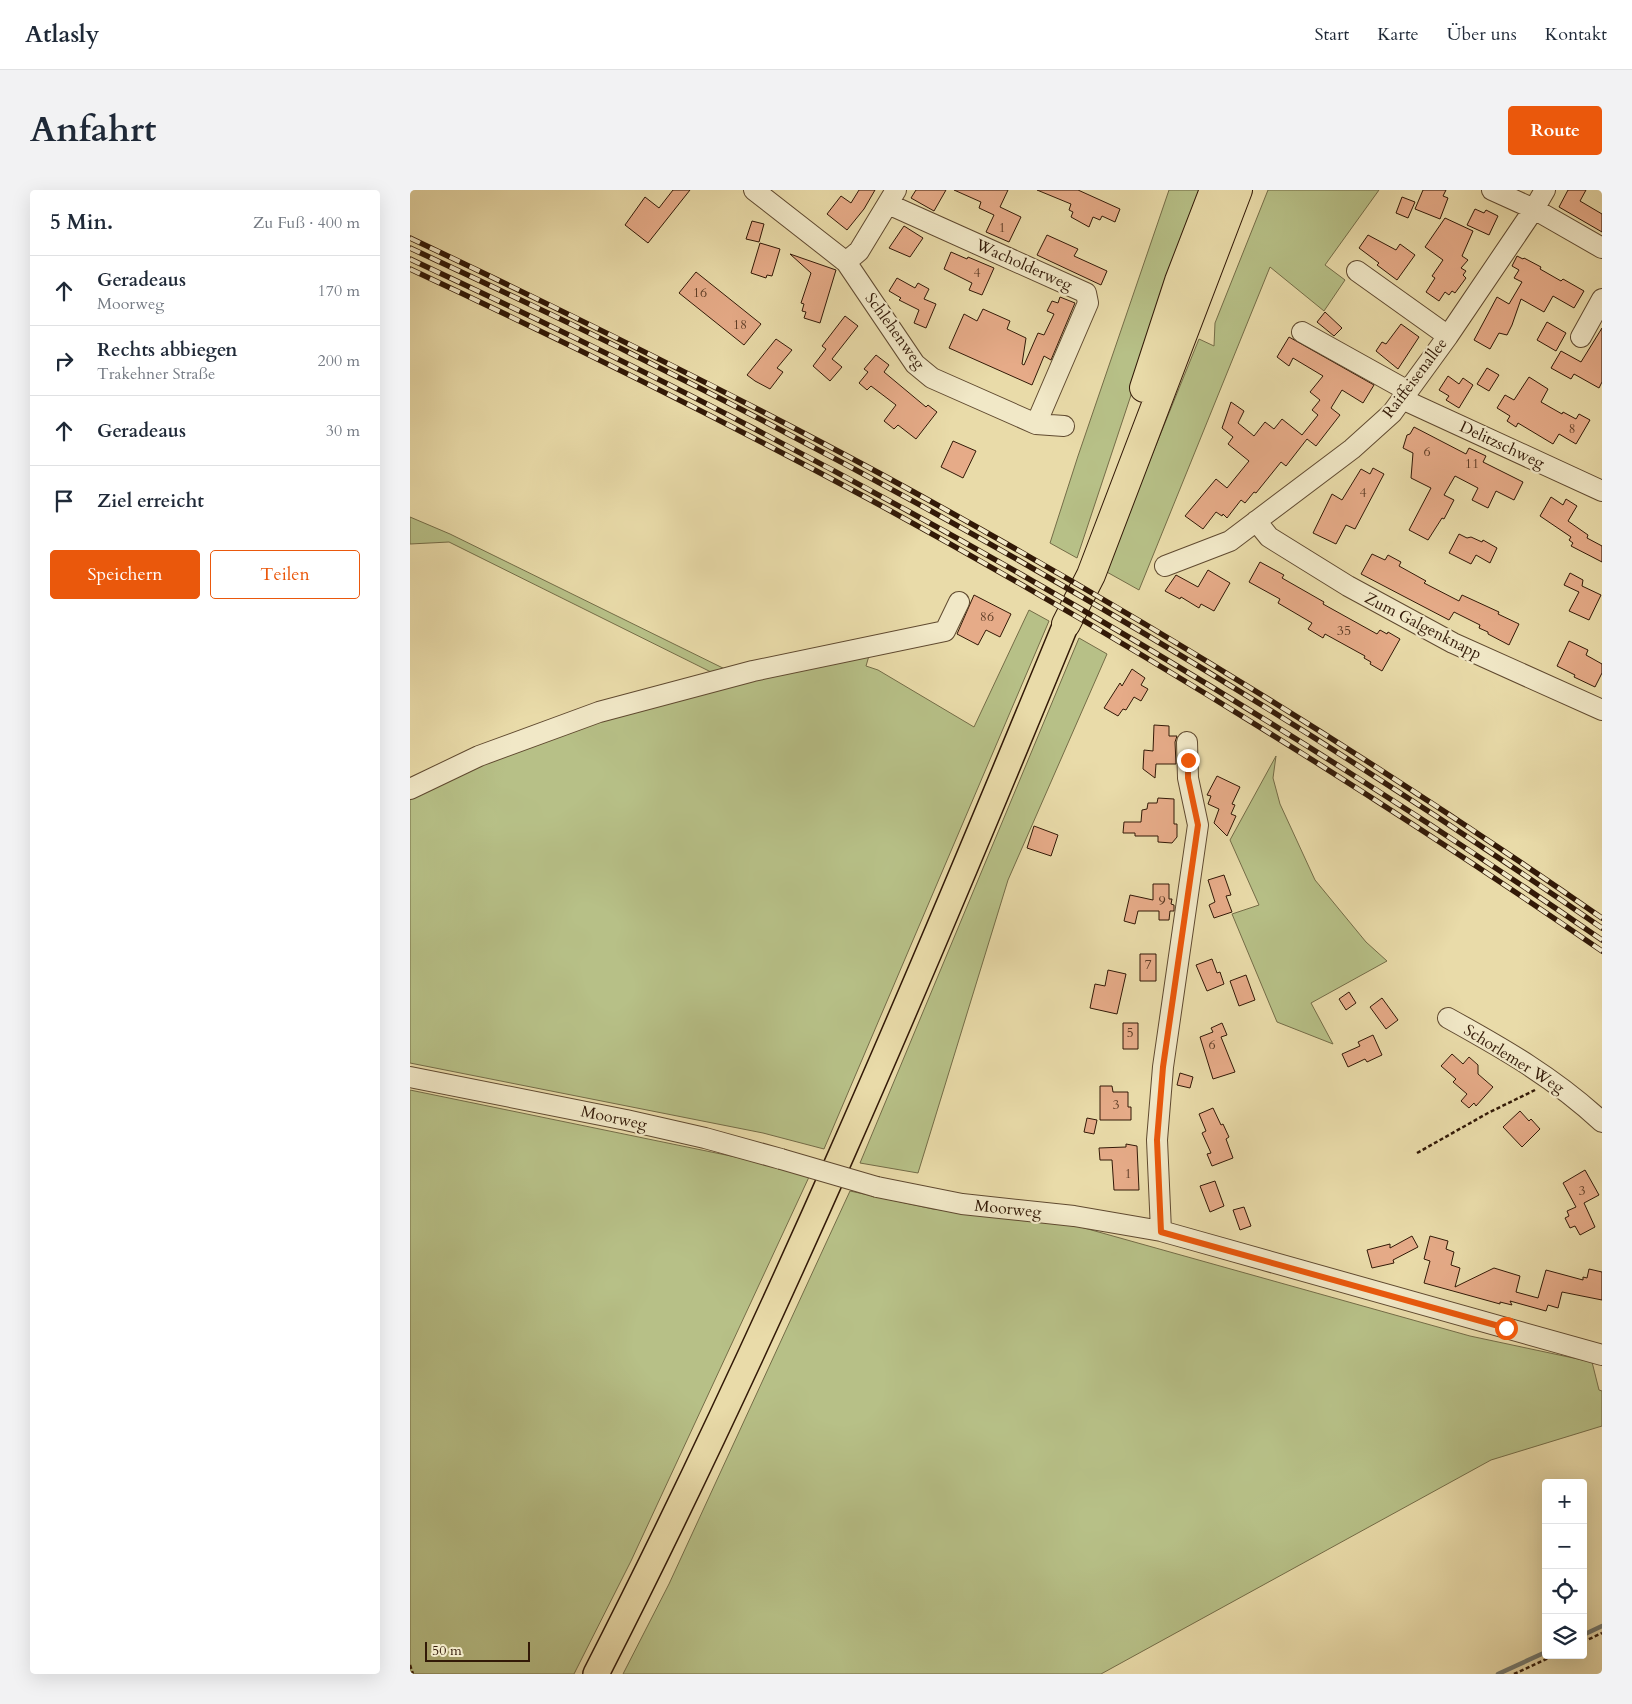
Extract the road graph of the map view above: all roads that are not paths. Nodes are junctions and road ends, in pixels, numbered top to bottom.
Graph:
1 (754, 190) edge
2 (1214, 190) edge
3 (1238, 190) edge
4 (1492, 190) edge
5 (1545, 190) edge
6 (892, 197) edge
7 (1534, 209) junction
8 (1602, 248) edge
9 (846, 262) junction
10 (1357, 271) dead end
11 (1602, 298) edge
12 (1302, 332) dead end
13 (1448, 336) junction
14 (1581, 337) dead end
15 (1405, 395) junction
16 (1036, 424) junction
17 (1064, 426) dead end
18 (1602, 491) edge
19 (1256, 522) junction
20 (1165, 566) dead end
21 (959, 602) dead end
22 (1066, 624) junction
23 (1602, 710) edge
24 (1188, 742) dead end
25 (410, 789) edge
26 (1448, 1018) dead end
27 (410, 1077) edge
28 (1602, 1122) edge
29 (1161, 1232) junction
30 (1602, 1355) edge
31 (596, 1674) edge

1 - 9 street, Schlehenweg
2 - 22 highway
3 - 22 highway
4 - 7 street
5 - 7 street, Raiffeisenallee
6 - 9 street
6 - 16 street, Wacholderweg
7 - 8 street
7 - 13 street, Raiffeisenallee
9 - 16 street, Schlehenweg
10 - 13 street
11 - 14 street
12 - 15 street, Delitzschweg
13 - 15 street, Raiffeisenallee
15 - 18 street, Delitzschweg
15 - 19 street, Raiffeisenallee
16 - 17 street, Schlehenweg
19 - 20 street, Raiffeisenallee
19 - 23 street, Zum Galgenknapp
21 - 25 street
22 - 31 main road
24 - 29 street
26 - 28 street, Schorlemer Weg
27 - 29 street, Moorweg, bridge
29 - 30 street, Moorweg

